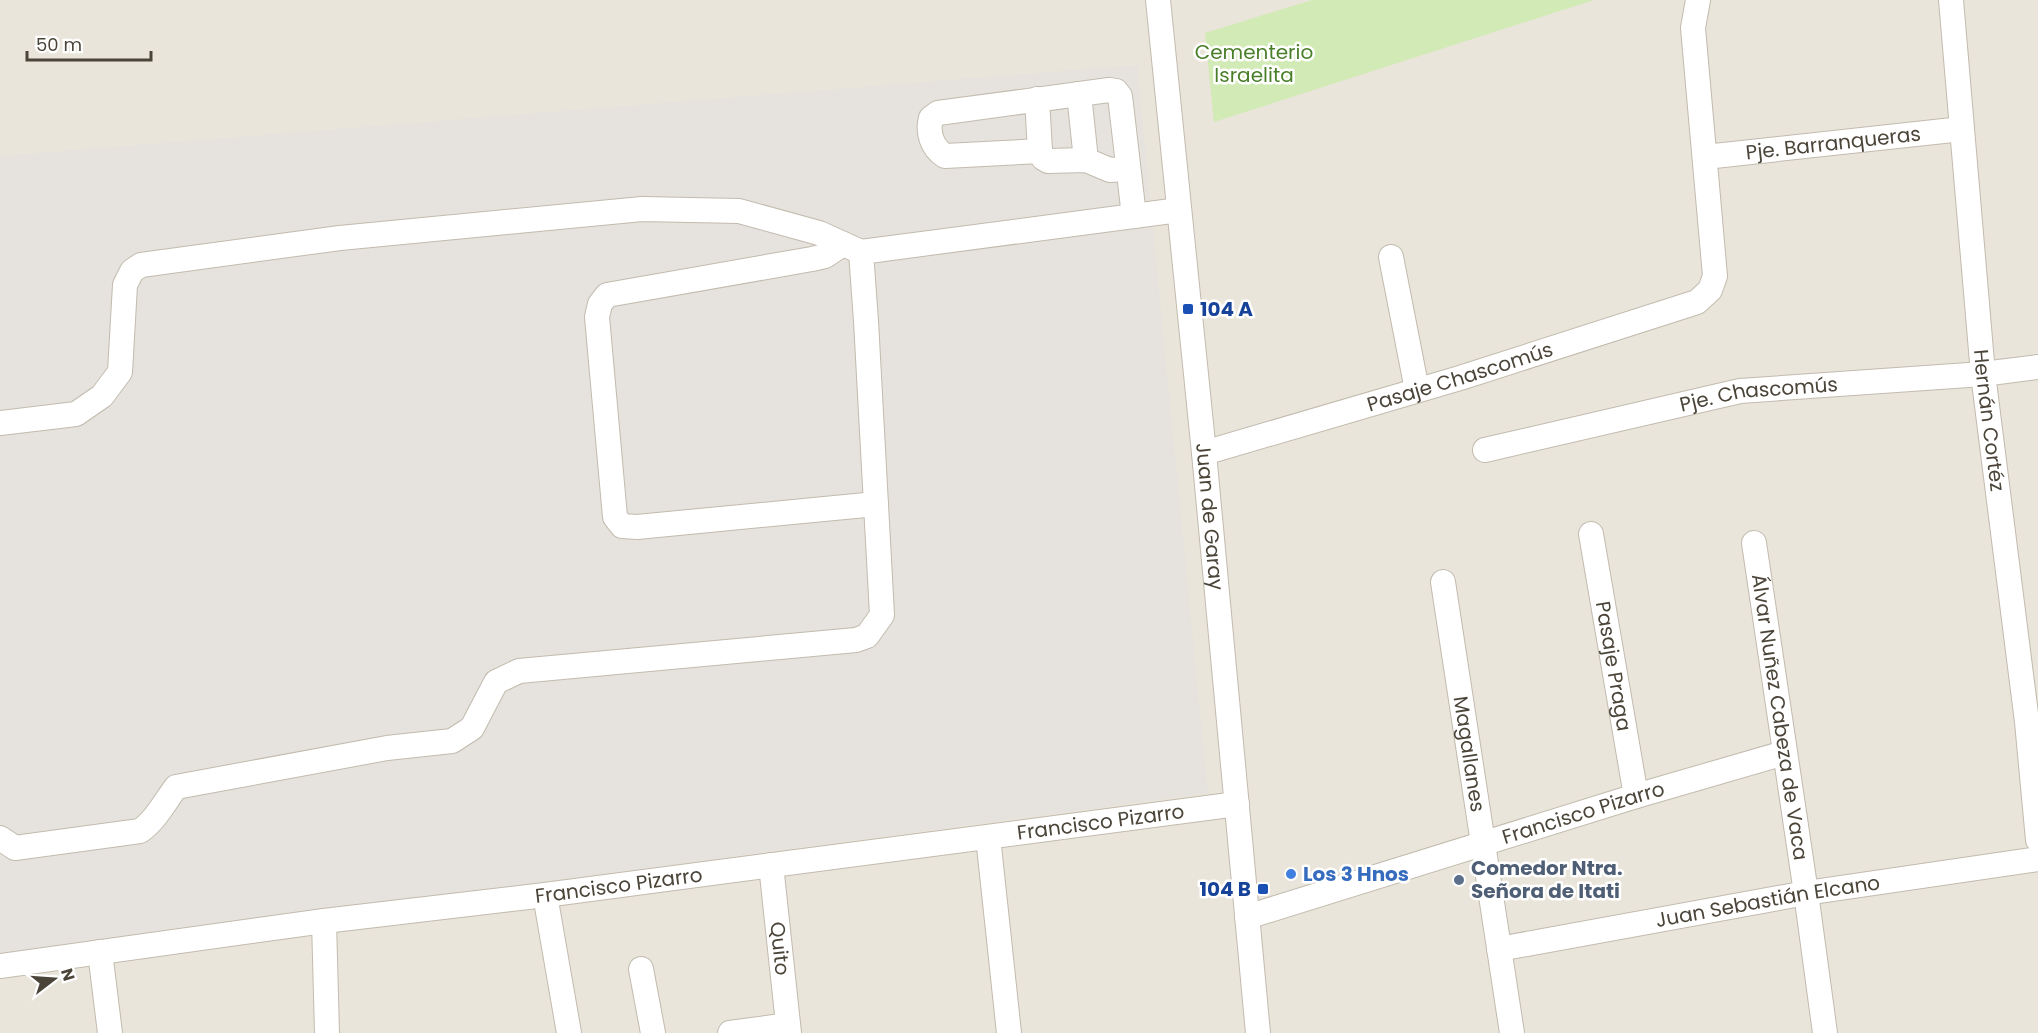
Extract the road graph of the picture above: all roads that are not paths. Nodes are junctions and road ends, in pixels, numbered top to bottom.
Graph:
1 (1158, 0) edge
2 (1698, 0) edge
3 (1951, 0) edge
4 (1079, 94) junction
5 (1037, 99) junction
6 (1962, 129) junction
7 (1040, 151) junction
8 (1705, 157) junction
9 (1086, 160) junction
10 (1128, 170) junction
11 (1179, 210) junction
12 (1134, 216) junction
13 (852, 248) junction
14 (1391, 257) dead end
15 (2038, 367) edge
16 (1983, 374) junction
17 (1417, 390) junction
18 (0, 423) edge
19 (1485, 450) dead end
20 (1204, 453) junction
21 (876, 504) junction
22 (1591, 534) dead end
23 (1754, 543) dead end
24 (1443, 582) dead end
25 (2033, 721) edge
26 (1784, 753) junction
27 (1636, 796) junction
28 (1237, 804) junction
29 (988, 837) junction
30 (0, 838) edge
31 (2038, 840) edge
32 (1482, 844) junction
33 (2038, 859) edge
34 (771, 866) junction
35 (1806, 892) junction
36 (546, 895) junction
37 (1247, 917) junction
38 (324, 921) junction
39 (1499, 949) junction
40 (100, 952) junction
41 (0, 966) edge
42 (641, 969) dead end
43 (788, 1029) edge
44 (110, 1033) edge
45 (327, 1033) edge
46 (569, 1033) edge
47 (653, 1033) edge
48 (730, 1033) edge
49 (1009, 1033) edge
50 (1258, 1033) edge
51 (1512, 1033) edge
52 (1825, 1033) edge

1 - 11 street, Juan de Garay
2 - 8 street
3 - 6 street, Hernán Cortéz
4 - 5 street
4 - 9 street
4 - 10 street
5 - 7 street
5 - 7 street
6 - 8 street, Pje. Barranqueras
6 - 16 street, Hernán Cortéz
7 - 9 street
8 - 17 street, Pasaje Chascomús
9 - 10 street
10 - 12 street
11 - 12 street
11 - 20 street, Juan de Garay
12 - 13 street
13 - 18 street
13 - 21 street
13 - 21 street
14 - 17 street
15 - 16 street, Pje. Chascomús
16 - 19 street, Pje. Chascomús
16 - 25 street, Hernán Cortéz
17 - 20 street, Pasaje Chascomús
20 - 28 street, Juan de Garay
21 - 30 street
22 - 27 street, Pasaje Praga
23 - 26 street, Álvar Nuñez Cabeza de Vaca
24 - 32 street, Magallanes
25 - 31 street, Hernán Cortéz
26 - 27 street, Francisco Pizarro
26 - 35 street, Álvar Nuñez Cabeza de Vaca
27 - 32 street, Francisco Pizarro
28 - 29 street, Francisco Pizarro
28 - 37 street, Juan de Garay
29 - 34 street, Francisco Pizarro
29 - 49 street
32 - 37 street, Francisco Pizarro
32 - 39 street, Magallanes
33 - 35 street, Juan Sebastián Elcano
34 - 36 street, Francisco Pizarro
34 - 43 street, Quito
35 - 39 street, Juan Sebastián Elcano
35 - 52 street, Álvar Nuñez Cabeza de Vaca
36 - 38 street, Francisco Pizarro
36 - 46 street
37 - 50 street, Juan de Garay
38 - 40 street, Francisco Pizarro
38 - 45 street
39 - 51 street, Magallanes
40 - 41 street, Francisco Pizarro
40 - 44 street
42 - 47 street
43 - 48 street

